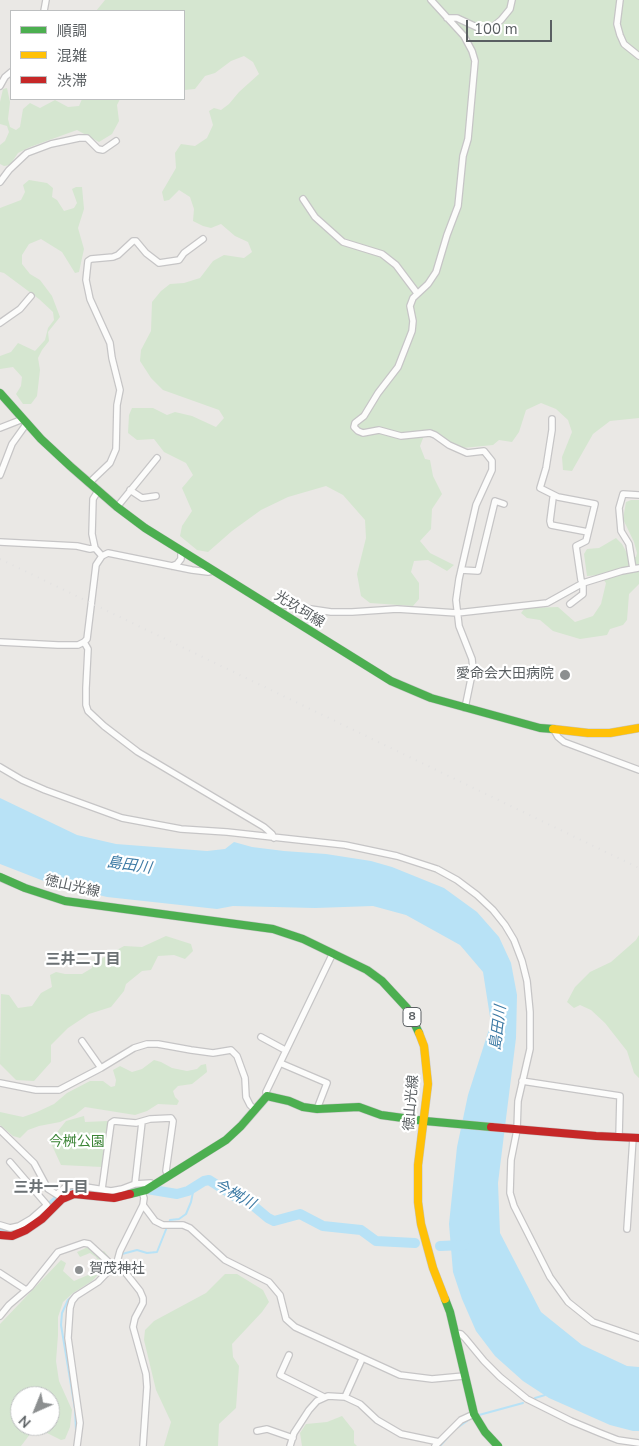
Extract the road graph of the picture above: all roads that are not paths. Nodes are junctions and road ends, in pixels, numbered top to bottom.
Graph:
1 (431, 0) edge
2 (512, 0) edge
3 (620, 0) edge
4 (447, 18) junction
5 (639, 56) edge
6 (10, 73) edge
7 (0, 86) edge
8 (116, 142) dead end
9 (0, 182) edge
10 (303, 199) dead end
11 (203, 239) dead end
12 (417, 293) junction
13 (31, 296) dead end
14 (0, 323) edge
15 (0, 393) edge
16 (552, 419) dead end
17 (25, 421) junction
18 (0, 428) edge
19 (157, 458) dead end
20 (0, 475) edge
21 (89, 483) junction
22 (98, 490) junction
23 (130, 490) junction
24 (639, 495) edge
25 (156, 496) dead end
26 (554, 496) junction
27 (504, 504) dead end
28 (117, 507) junction
29 (588, 532) junction
30 (0, 542) edge
31 (95, 548) junction
32 (181, 552) junction
33 (102, 556) junction
34 (172, 566) junction
35 (636, 568) edge
36 (461, 570) junction
37 (212, 571) junction
38 (583, 583) junction
39 (570, 604) dead end
40 (272, 608) junction
41 (457, 613) junction
42 (0, 642) edge
43 (84, 642) junction
44 (465, 708) junction
45 (639, 728) edge
46 (554, 730) junction
47 (0, 768) edge
48 (639, 770) edge
49 (274, 838) junction
50 (0, 877) edge
51 (334, 954) junction
52 (261, 1037) dead end
53 (82, 1041) dead end
54 (286, 1050) junction
55 (280, 1063) junction
56 (102, 1068) junction
57 (522, 1081) junction
58 (0, 1083) edge
59 (266, 1096) junction
60 (317, 1109) junction
61 (255, 1110) junction
62 (428, 1121) junction
63 (142, 1122) junction
64 (514, 1129) junction
65 (1, 1132) edge
66 (619, 1137) junction
67 (636, 1138) edge
68 (10, 1162) dead end
69 (169, 1175) junction
70 (135, 1184) junction
71 (153, 1184) junction
72 (48, 1189) junction
73 (102, 1189) junction
74 (142, 1192) junction
75 (40, 1196) junction
76 (59, 1197) junction
77 (143, 1205) junction
78 (0, 1225) edge
79 (627, 1229) dead end
80 (0, 1235) edge
81 (115, 1264) junction
82 (0, 1273) edge
83 (26, 1290) junction
84 (0, 1316) edge
85 (455, 1333) junction
86 (639, 1338) edge
87 (289, 1355) dead end
88 (362, 1359) junction
89 (464, 1376) junction
90 (324, 1397) junction
91 (345, 1397) junction
92 (474, 1414) junction
93 (257, 1431) dead end
94 (293, 1438) junction
95 (639, 1443) edge
96 (437, 1444) edge
97 (78, 1446) edge
98 (143, 1446) edge
99 (290, 1446) edge
100 (498, 1446) edge

1 - 4 street
2 - 4 street
3 - 5 street
4 - 12 street
6 - 7 street
8 - 9 street
10 - 12 street
11 - 21 street
12 - 36 street
13 - 14 street
15 - 17 main road, 光玖珂線
16 - 26 street
17 - 18 street
17 - 20 street
17 - 21 main road, 光玖珂線
19 - 23 street
21 - 22 main road, 光玖珂線
22 - 28 main road, 光玖珂線
22 - 31 street
23 - 25 street
23 - 28 street
24 - 35 street
26 - 29 street
26 - 29 street
27 - 36 street
28 - 32 main road, 光玖珂線
29 - 38 street
30 - 31 street
31 - 33 street
32 - 34 street
32 - 37 main road, 光玖珂線
33 - 34 street
33 - 43 street
34 - 37 street
35 - 38 street
36 - 41 street
37 - 40 main road, 光玖珂線
38 - 39 street
38 - 41 street
40 - 41 street
40 - 44 main road, 光玖珂線
41 - 44 street
42 - 43 street
43 - 49 street
44 - 46 main road, 光玖珂線
45 - 46 main road, 光玖珂線
46 - 48 street
47 - 49 street
49 - 57 street
50 - 51 main road, 徳山光線 / 8
51 - 54 street
51 - 62 main road, 徳山光線 / 8
52 - 54 street
53 - 56 street
54 - 55 street
55 - 59 street
55 - 60 street
56 - 58 street
56 - 61 street
57 - 64 street
57 - 66 street
59 - 60 main road
59 - 61 main road
60 - 62 main road
61 - 69 main road
62 - 64 main road
62 - 85 main road, 徳山光線 / 8
63 - 69 street
63 - 70 street
63 - 73 street
64 - 66 main road
64 - 86 street
65 - 72 street
66 - 67 main road
67 - 79 street
68 - 75 street
69 - 71 main road
70 - 71 street
70 - 73 street
71 - 74 main road
72 - 75 street
72 - 76 street
73 - 76 street
74 - 76 main road
74 - 77 street
75 - 78 street
76 - 80 main road
77 - 81 street
77 - 88 street
81 - 83 street
81 - 97 street
81 - 98 street
82 - 83 street
83 - 84 street
85 - 89 main road, 徳山光線 / 8
85 - 95 street
87 - 90 street
88 - 89 street
88 - 91 street
89 - 92 main road, 徳山光線 / 8
90 - 91 street
90 - 94 street
91 - 96 street
92 - 96 street
92 - 100 main road, 徳山光線 / 8
93 - 94 street
94 - 99 street

